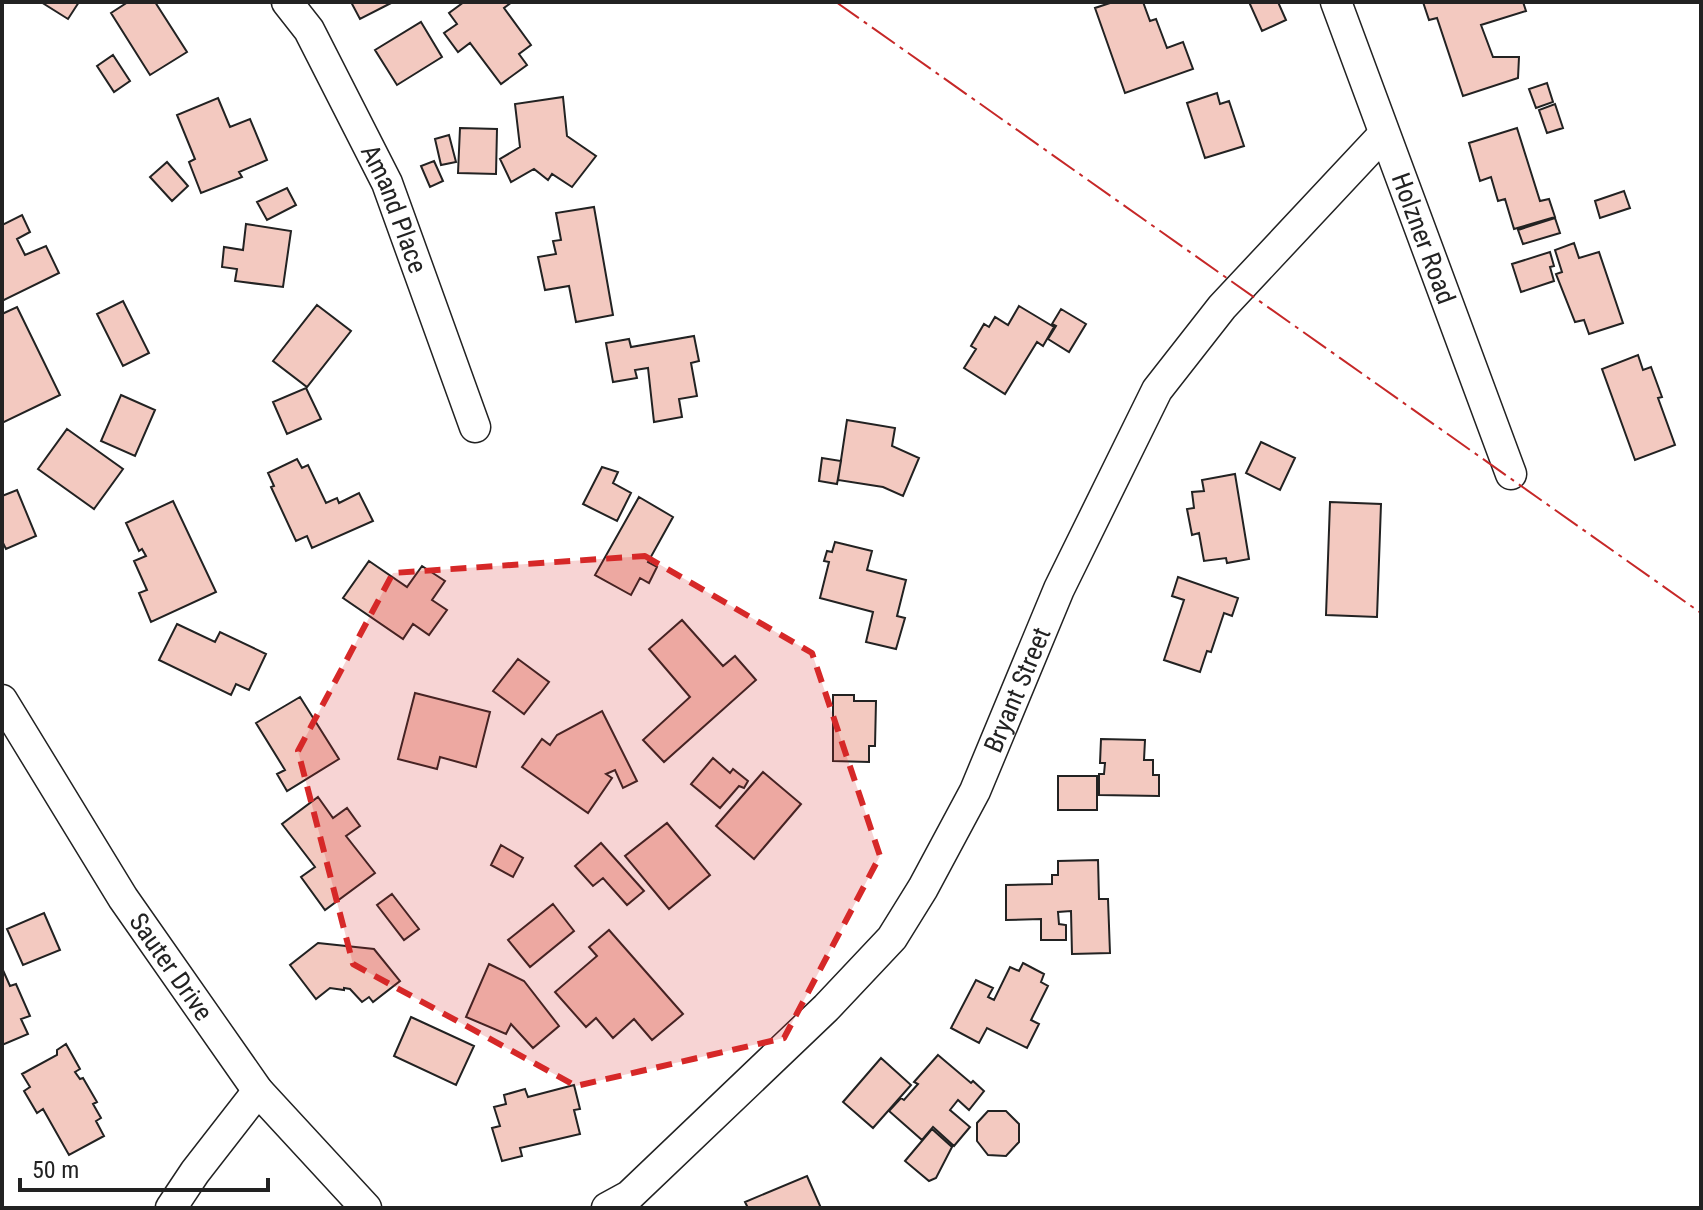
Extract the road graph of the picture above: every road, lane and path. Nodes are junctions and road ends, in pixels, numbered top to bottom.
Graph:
1 (287, 2) edge
2 (1336, 2) edge
3 (1383, 135) junction
4 (475, 427) dead end
5 (1511, 474) dead end
6 (4, 708) edge
7 (258, 1091) junction
8 (171, 1208) edge
9 (366, 1208) edge
10 (607, 1208) edge

1 - 4 street, Amand Place
2 - 3 street, Holzner Road
3 - 5 street, Holzner Road
3 - 10 street, Bryant Street
6 - 7 street, Sauter Drive
7 - 8 street
7 - 9 street, Sauter Drive

